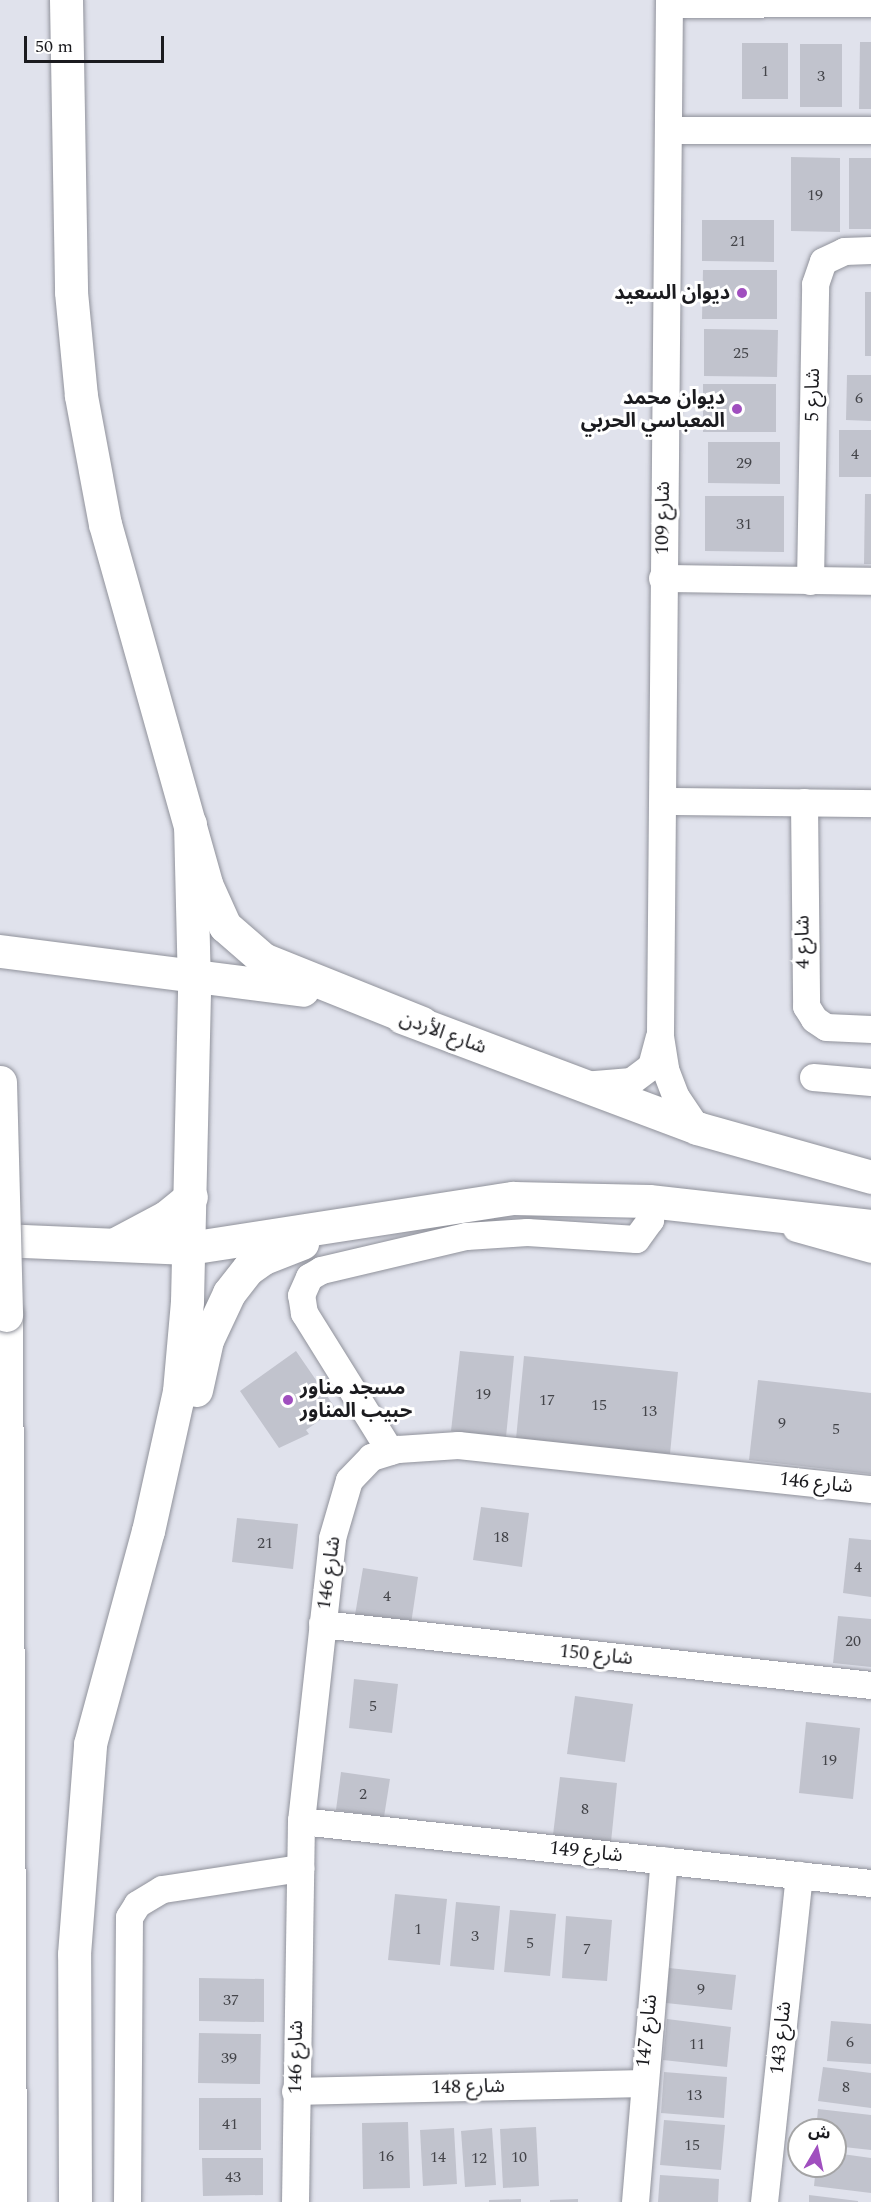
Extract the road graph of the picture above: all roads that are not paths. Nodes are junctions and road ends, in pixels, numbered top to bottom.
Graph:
1 (66, 0) edge
2 (817, 1) edge
3 (669, 2) edge
4 (871, 3) edge
5 (670, 130) junction
6 (871, 130) edge
7 (871, 250) edge
8 (662, 578) junction
9 (810, 580) junction
10 (871, 580) edge
11 (664, 801) junction
12 (804, 802) junction
13 (871, 803) edge
14 (190, 824) junction
15 (0, 951) edge
16 (134, 969) junction
17 (194, 975) junction
18 (422, 1023) junction
19 (871, 1029) edge
20 (660, 1036) junction
21 (813, 1077) dead end
22 (0, 1082) edge
23 (871, 1083) edge
24 (580, 1086) junction
25 (192, 1088) junction
26 (697, 1128) junction
27 (871, 1177) edge
28 (191, 1197) junction
29 (649, 1201) junction
30 (725, 1209) junction
31 (361, 1221) junction
32 (871, 1226) edge
33 (0, 1240) edge
34 (108, 1247) junction
35 (189, 1248) junction
36 (871, 1249) edge
37 (390, 1451) junction
38 (871, 1489) edge
39 (148, 1531) junction
40 (322, 1624) junction
41 (871, 1685) edge
42 (301, 1821) junction
43 (664, 1860) junction
44 (300, 1868) junction
45 (799, 1875) junction
46 (871, 1883) edge
47 (642, 2083) junction
48 (295, 2091) junction
49 (10, 2118) junction
50 (10, 2202) edge
51 (26, 2202) edge
52 (75, 2202) edge
53 (127, 2202) edge
54 (296, 2202) edge
55 (635, 2202) edge
56 (764, 2202) edge

1 - 14 main road
2 - 3 street
2 - 4 street
3 - 5 street, شارع 109
5 - 6 street
5 - 8 street, شارع 109
7 - 9 street, شارع 5
8 - 9 street
8 - 11 street, شارع 109
9 - 10 street
11 - 12 street
11 - 20 street, شارع 109
12 - 13 street
12 - 19 street, شارع 4
14 - 17 main road
14 - 18 main road
15 - 16 main road, شارع الأردن
16 - 17 main road, شارع الأردن
16 - 25 main road
17 - 18 main road, شارع الأردن
17 - 25 main road
18 - 24 main road, شارع الأردن
20 - 24 street, شارع 109
20 - 26 street, شارع 109
21 - 23 street
22 - 49 main road, bridge
24 - 26 main road, شارع الأردن
25 - 28 main road
26 - 27 main road, شارع الأردن
28 - 34 main road
28 - 35 main road
29 - 30 main road
29 - 31 main road
29 - 37 street
30 - 32 main road
30 - 36 street
31 - 35 main road
31 - 39 main road
33 - 34 main road
34 - 35 main road
35 - 39 main road
37 - 38 street, شارع 146
37 - 40 street, شارع 146
39 - 52 main road
40 - 41 street, شارع 150
40 - 42 street, شارع 146
42 - 43 street, شارع 149
42 - 44 street, شارع 146
43 - 45 street, شارع 149
43 - 47 street, شارع 147
44 - 48 street, شارع 146
44 - 53 street
45 - 46 street, شارع 149
45 - 56 street, شارع 143
47 - 48 street, شارع 148
47 - 55 street, شارع 147
48 - 54 street, شارع 146
49 - 50 main road
49 - 51 main road

